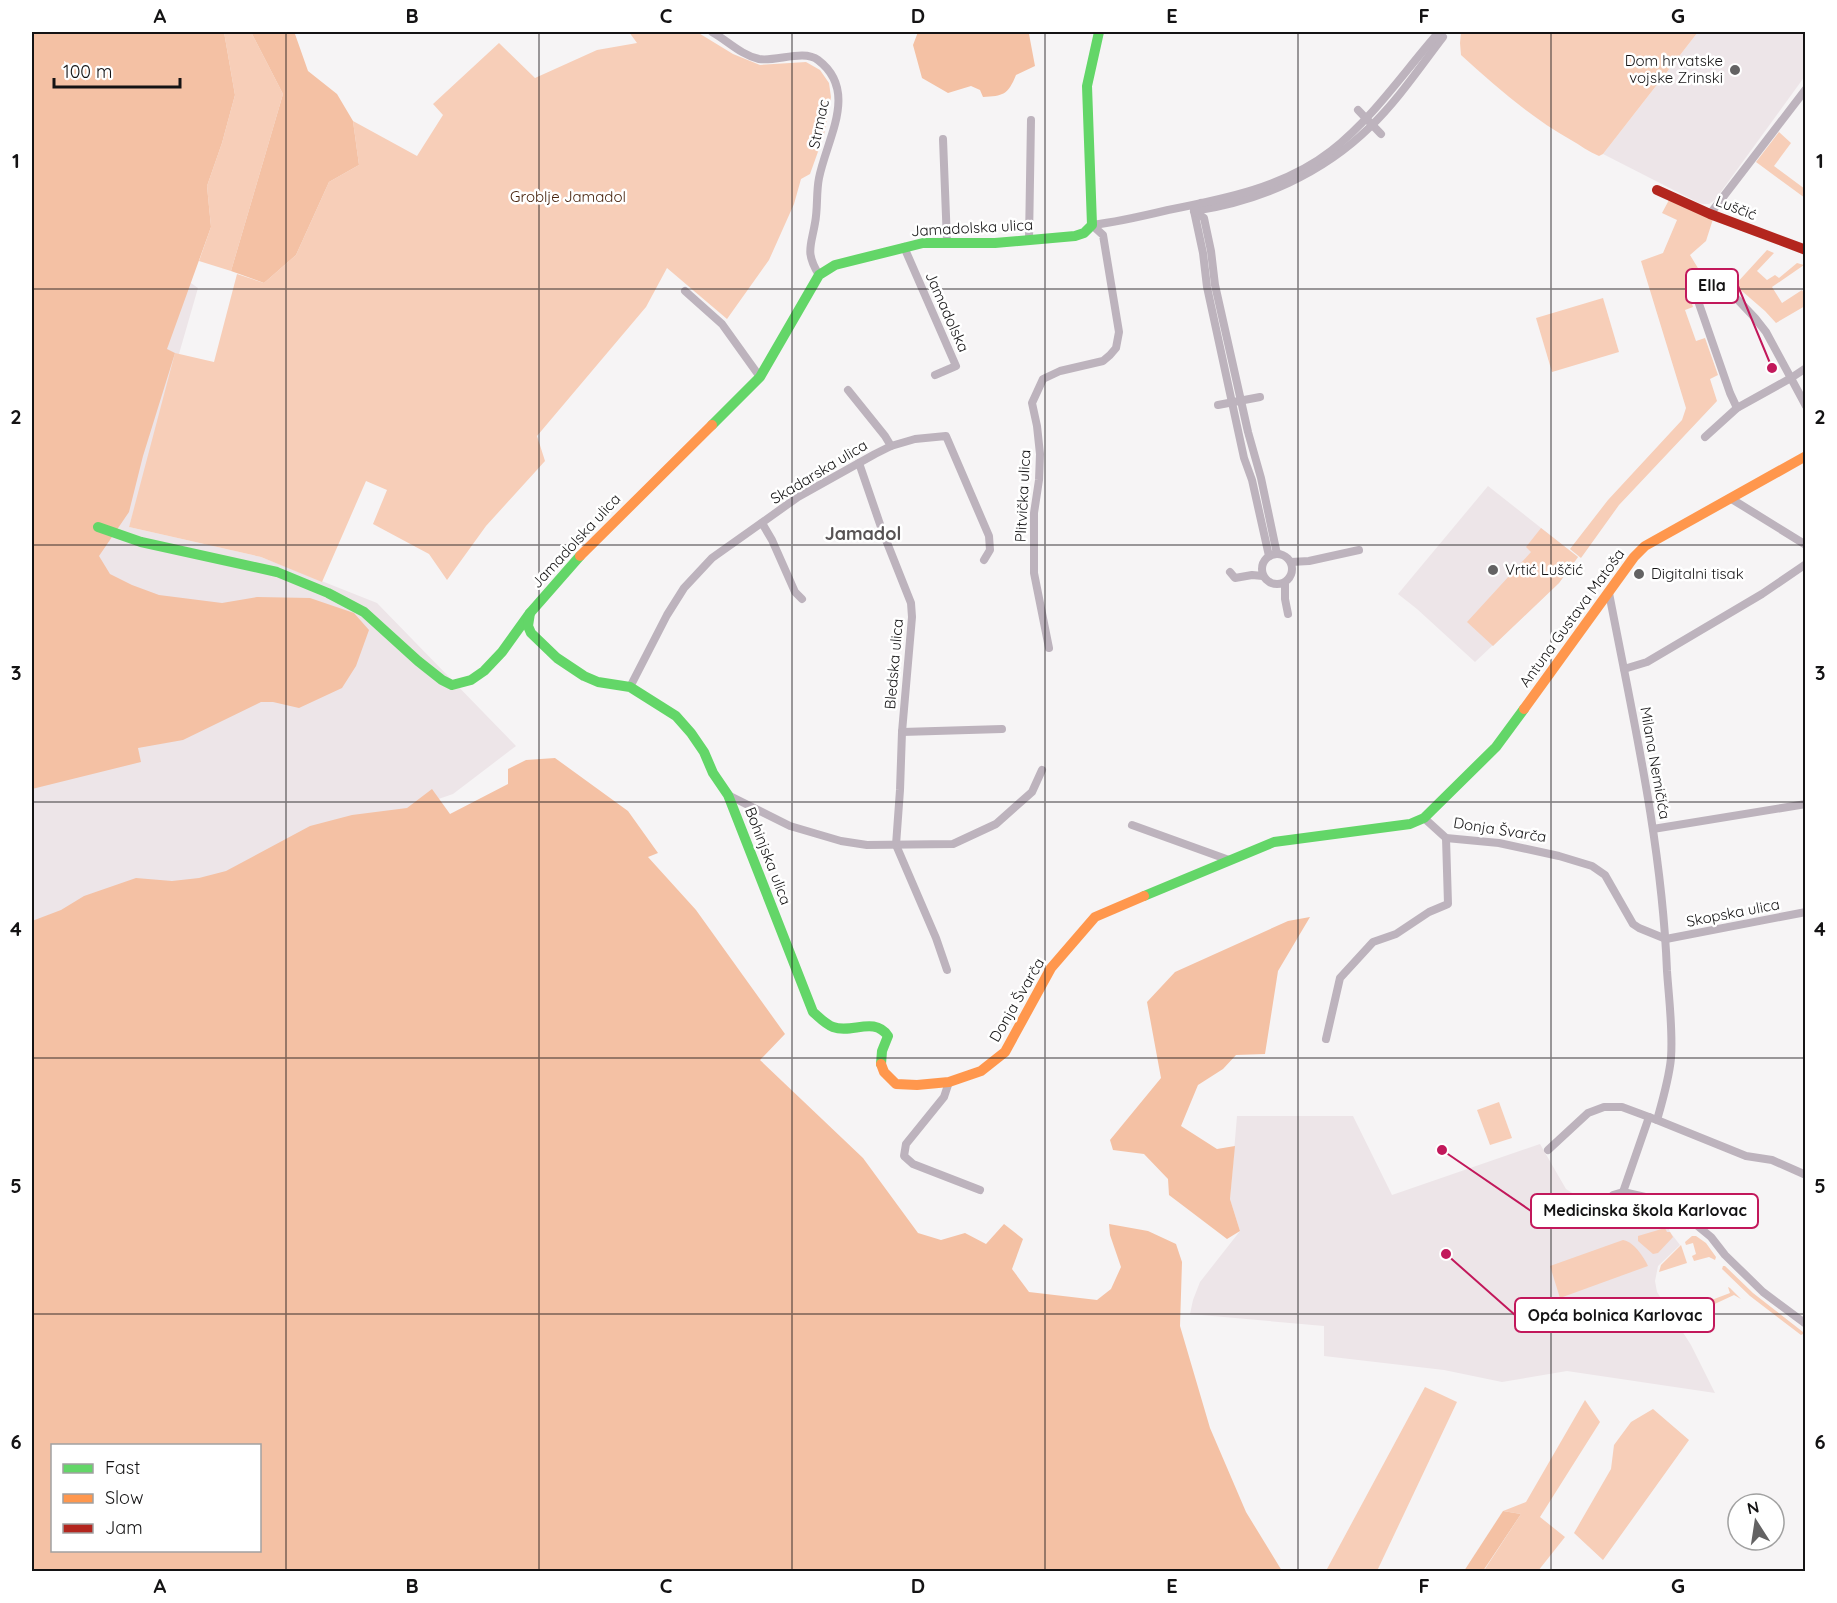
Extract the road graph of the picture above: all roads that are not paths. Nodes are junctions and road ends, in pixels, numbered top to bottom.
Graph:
1 (712, 32) edge
2 (1099, 32) edge
3 (1441, 35) edge
4 (1806, 89) edge
5 (1358, 110) dead end
6 (1031, 120) dead end
7 (1369, 123) junction
8 (1381, 134) dead end
9 (943, 139) dead end
10 (1657, 190) dead end
11 (1201, 203) junction
12 (1212, 208) junction
13 (1174, 209) junction
14 (1194, 211) junction
15 (1710, 214) junction
16 (1204, 218) junction
17 (1092, 225) junction
18 (1029, 240) junction
19 (946, 242) junction
20 (904, 247) junction
21 (1806, 250) edge
22 (819, 275) junction
23 (685, 291) dead end
24 (1806, 368) edge
25 (935, 375) dead end
26 (760, 377) junction
27 (1791, 378) junction
28 (848, 390) dead end
29 (1260, 397) dead end
30 (1242, 400) junction
31 (1233, 403) junction
32 (1218, 405) dead end
33 (1806, 406) edge
34 (1737, 408) junction
35 (1705, 437) dead end
36 (891, 446) junction
37 (1806, 456) edge
38 (859, 463) junction
39 (1730, 498) junction
40 (762, 523) junction
41 (98, 527) dead end
42 (1806, 544) edge
43 (1359, 550) dead end
44 (1273, 555) junction
45 (984, 560) dead end
46 (1806, 564) edge
47 (1292, 566) junction
48 (1230, 572) dead end
49 (1262, 573) junction
50 (1285, 583) junction
51 (1276, 584) junction
52 (1609, 593) junction
53 (802, 599) dead end
54 (1285, 599) junction
55 (530, 613) junction
56 (1288, 614) dead end
57 (1049, 648) dead end
58 (1624, 669) junction
59 (630, 687) junction
60 (1002, 729) dead end
61 (902, 732) junction
62 (1042, 770) dead end
63 (729, 795) junction
64 (1806, 804) edge
65 (1424, 818) junction
66 (1132, 825) dead end
67 (1653, 830) junction
68 (1446, 838) junction
69 (896, 845) junction
70 (1229, 860) junction
71 (1806, 912) edge
72 (1666, 939) junction
73 (947, 970) dead end
74 (1326, 1039) dead end
75 (949, 1082) junction
76 (1653, 1118) junction
77 (1548, 1150) dead end
78 (1806, 1175) edge
79 (980, 1190) dead end
80 (1623, 1192) junction
81 (1673, 1210) junction
82 (1806, 1324) edge

1 - 22 street, Strmac
2 - 17 street
3 - 7 street
4 - 15 street
5 - 7 street
6 - 18 street
7 - 8 street
7 - 11 street
7 - 12 street
9 - 19 street
10 - 15 street, Luščić
11 - 13 street
11 - 14 street
12 - 14 street
12 - 16 street
13 - 14 street
13 - 17 street
14 - 16 street
14 - 31 street
15 - 21 street, Luščić
16 - 30 street
17 - 18 street, Jamadolska ulica
17 - 57 street, Plitvička ulica
18 - 19 street, Jamadolska ulica
19 - 20 street, Jamadolska ulica
20 - 22 street, Jamadolska ulica
20 - 25 street, Jamadolska
22 - 26 street, Jamadolska ulica
23 - 26 street
24 - 27 street
26 - 55 street, Jamadolska ulica
27 - 33 street
27 - 34 street
27 - 34 street
28 - 36 street, Skadarska ulica
29 - 30 street
30 - 31 street
30 - 44 street
31 - 32 street
31 - 44 street
34 - 35 street
36 - 38 street, Skadarska ulica
36 - 45 street, Skadarska ulica
37 - 39 street, Antuna Gustava Matoša
38 - 40 street, Skadarska ulica
38 - 61 street, Bledska ulica
39 - 42 street
39 - 52 street, Antuna Gustava Matoša
40 - 53 street, Skadarska ulica
40 - 59 street, Skadarska ulica
41 - 55 street, Jamadolska ulica
43 - 47 street
44 - 47 street
44 - 49 street
46 - 58 street
47 - 50 street
48 - 49 street
49 - 51 street
50 - 51 street
50 - 54 street
51 - 54 street
52 - 58 street, Milana Nemičića
52 - 65 street, Antuna Gustava Matoša
54 - 56 street
55 - 59 street, Bohinjska ulica
58 - 67 street, Milana Nemičića
59 - 63 street, Bohinjska ulica
60 - 61 street, Bledska ulica
61 - 69 street, Bledska ulica
62 - 69 street
63 - 69 street
63 - 75 street, Bohinjska ulica
64 - 67 street
65 - 68 street, Donja Švarča
65 - 70 street, Donja Švarča
66 - 70 street
67 - 72 street, Milana Nemičića
68 - 72 street, Donja Švarča
68 - 74 street
69 - 73 street, Bledska ulica
70 - 75 street, Donja Švarča
71 - 72 street, Skopska ulica
72 - 76 street
75 - 79 street
76 - 77 street
76 - 78 street
76 - 80 street
80 - 81 street
80 - 81 street
81 - 82 street

